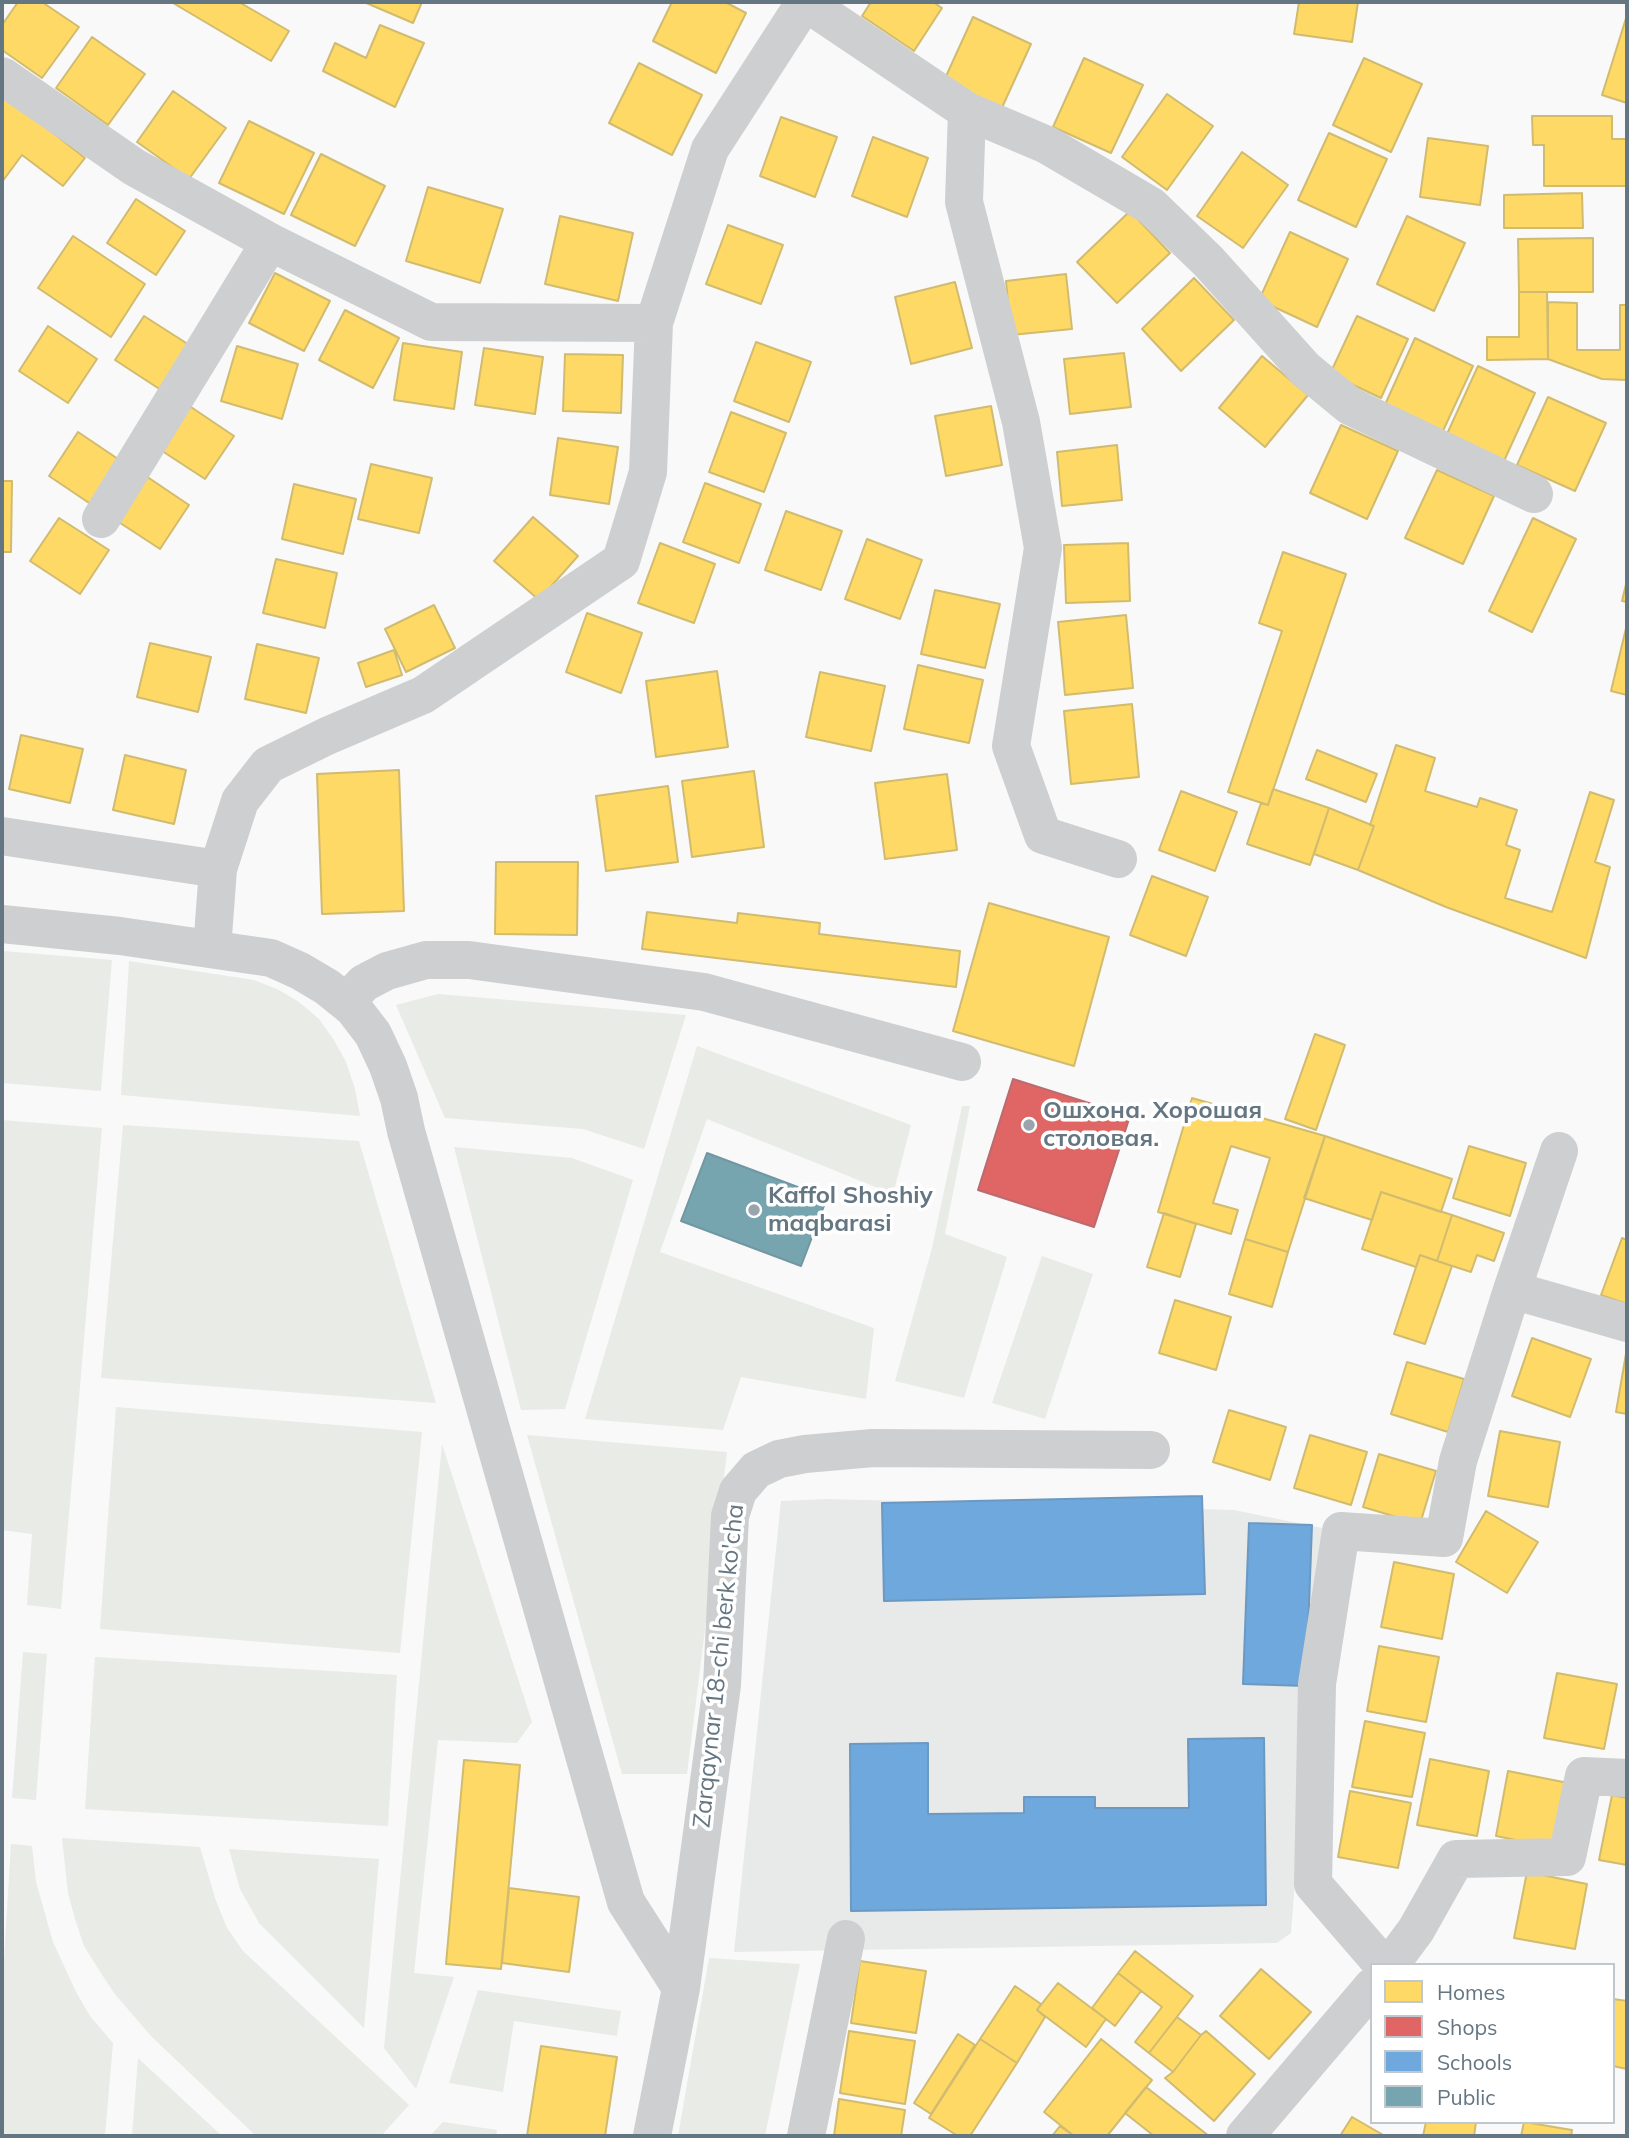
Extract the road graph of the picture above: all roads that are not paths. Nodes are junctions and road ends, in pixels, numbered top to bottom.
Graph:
1 (805, 2) edge
2 (3, 79) edge
3 (967, 111) junction
4 (270, 242) junction
5 (654, 323) junction
6 (1534, 494) dead end
7 (101, 519) dead end
8 (2, 836) edge
9 (1118, 859) dead end
10 (218, 869) junction
11 (2, 924) edge
12 (212, 949) junction
13 (346, 1002) junction
14 (962, 1062) dead end
15 (1559, 1151) dead end
16 (1511, 1290) junction
17 (1627, 1323) edge
18 (1151, 1450) dead end
19 (1627, 1779) edge
20 (846, 1939) dead end
21 (1381, 1963) edge
22 (1391, 1963) edge
23 (681, 1987) junction
24 (1370, 1989) edge
25 (652, 2136) edge
26 (806, 2136) edge
27 (1245, 2136) edge

1 - 3 street
1 - 5 street
2 - 4 street
3 - 6 street
3 - 9 street
4 - 5 street
4 - 7 street
5 - 10 street
8 - 10 street
10 - 12 street
11 - 12 street
12 - 13 street
13 - 14 street
13 - 23 street
15 - 16 street
16 - 17 street
16 - 21 street
18 - 23 street, Zarqaynar 18-chi berk ko'cha
19 - 22 street
20 - 26 street
23 - 25 street, Zarqaynar 18-chi berk ko'cha
24 - 27 street

